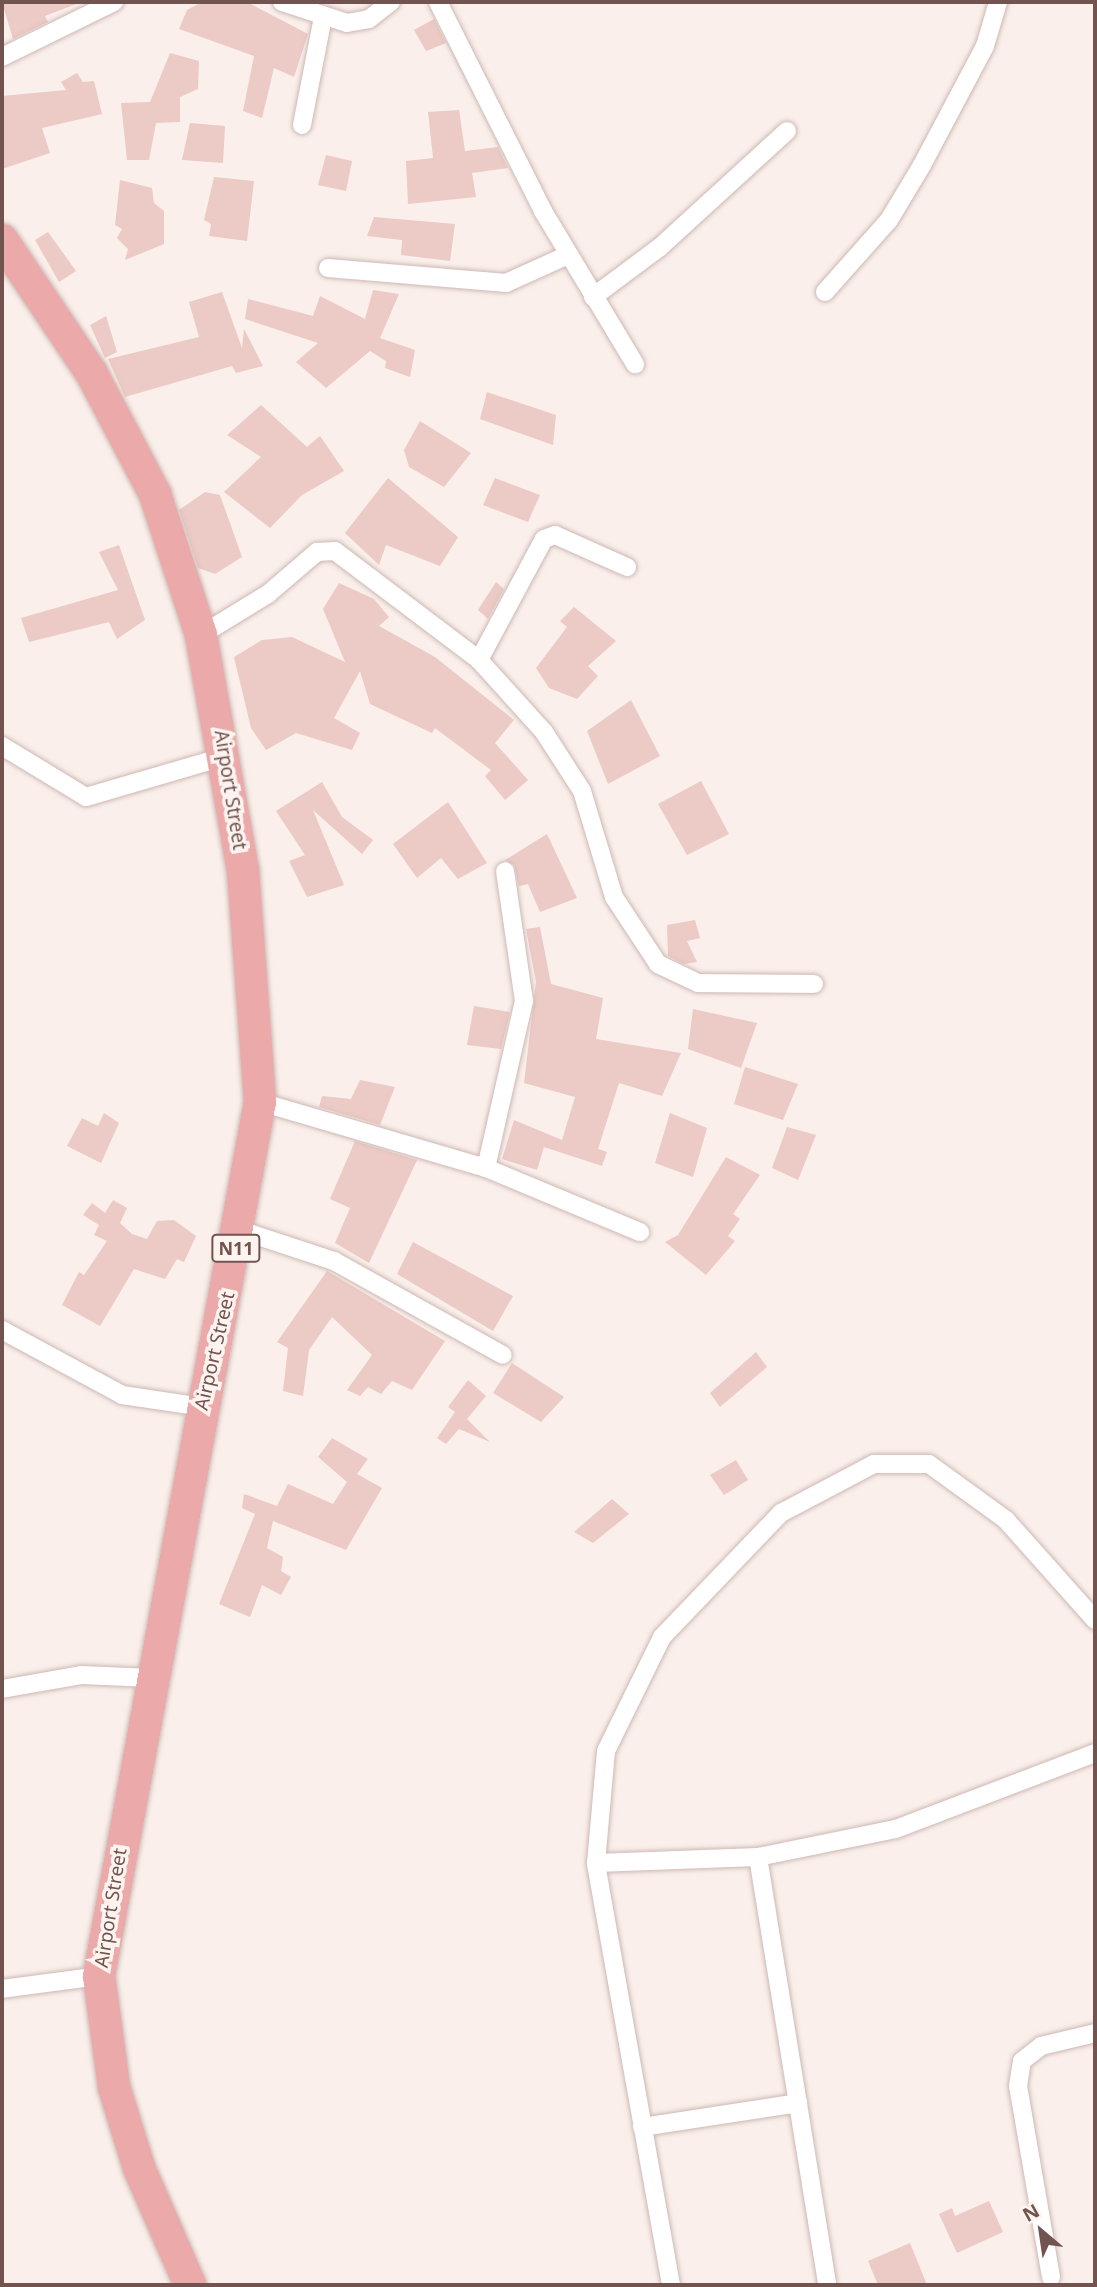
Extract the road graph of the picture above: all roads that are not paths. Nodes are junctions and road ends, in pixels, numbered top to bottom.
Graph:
1 (114, 2) edge
2 (282, 2) edge
3 (391, 2) edge
4 (438, 2) edge
5 (998, 2) edge
6 (323, 16) junction
7 (2, 57) edge
8 (302, 125) dead end
9 (787, 131) dead end
10 (2, 240) edge
11 (568, 255) junction
12 (328, 268) dead end
13 (825, 292) dead end
14 (593, 297) junction
15 (635, 363) dead end
16 (627, 567) dead end
17 (201, 635) junction
18 (479, 660) junction
19 (2, 746) edge
20 (226, 756) junction
21 (505, 871) dead end
22 (814, 984) dead end
23 (260, 1101) junction
24 (486, 1168) junction
25 (240, 1230) junction
26 (640, 1232) dead end
27 (2, 1330) edge
28 (503, 1355) dead end
29 (202, 1407) junction
30 (1095, 1620) edge
31 (153, 1678) junction
32 (2, 1689) edge
33 (1095, 1753) edge
34 (758, 1857) junction
35 (596, 1863) junction
36 (99, 1976) junction
37 (2, 1989) edge
38 (1095, 2033) edge
39 (797, 2103) junction
40 (642, 2127) junction
41 (1051, 2277) dead end
42 (190, 2285) edge
43 (671, 2285) edge
44 (827, 2285) edge

1 - 7 street
2 - 6 street
3 - 6 street
4 - 11 street
5 - 13 street
6 - 8 street
9 - 14 street
10 - 17 highway, Airport Street / N11
11 - 12 street
11 - 14 street
14 - 15 street
16 - 18 street
17 - 18 street
17 - 20 highway, Airport Street / N11
18 - 22 street
19 - 20 street
20 - 23 highway, Airport Street / N11
21 - 24 street
23 - 24 street
23 - 25 highway, Airport Street / N11
24 - 26 street
25 - 28 street
25 - 29 highway, Airport Street / N11
27 - 29 street
29 - 31 highway, Airport Street / N11
30 - 35 street
31 - 32 street
31 - 36 highway, Airport Street / N11
33 - 34 street
34 - 35 street
34 - 39 street
35 - 40 street
36 - 37 street
36 - 42 highway, Airport Street / N11
38 - 41 street
39 - 40 street
39 - 44 street
40 - 43 street

